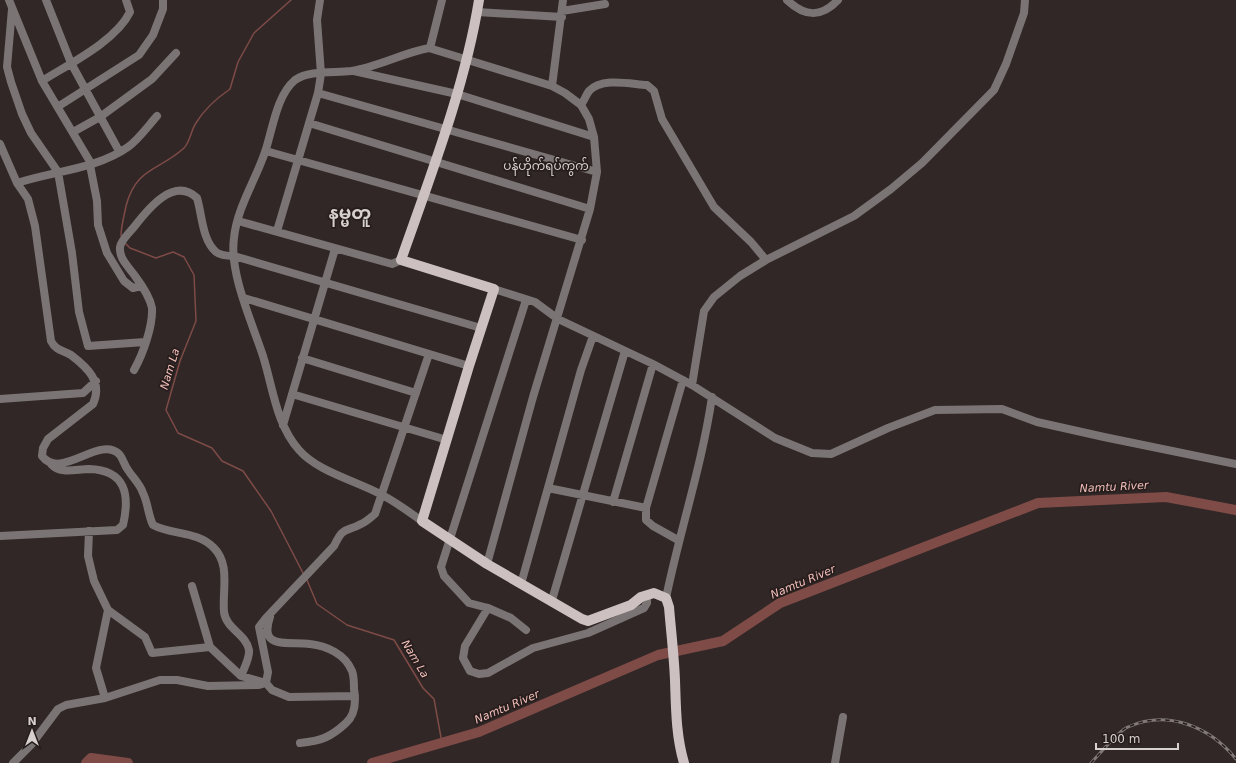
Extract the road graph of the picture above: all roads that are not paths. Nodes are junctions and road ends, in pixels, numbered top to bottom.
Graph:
1 (9, 0) edge
2 (46, 0) edge
3 (126, 0) edge
4 (163, 0) edge
5 (320, 0) edge
6 (442, 0) edge
7 (479, 0) edge
8 (563, 0) edge
9 (787, 0) edge
10 (838, 0) edge
11 (1025, 0) edge
12 (605, 4) dead end
13 (12, 9) junction
14 (477, 12) junction
15 (562, 14) junction
16 (430, 48) junction
17 (176, 53) dead end
18 (467, 59) junction
19 (70, 63) junction
20 (352, 71) junction
21 (321, 74) junction
22 (42, 81) junction
23 (552, 86) junction
24 (84, 90) junction
25 (318, 93) junction
26 (457, 94) junction
27 (581, 105) junction
28 (59, 106) junction
29 (157, 116) dead end
30 (100, 117) junction
31 (309, 123) junction
32 (445, 129) junction
33 (73, 132) junction
34 (594, 137) junction
35 (0, 144) edge
36 (119, 151) junction
37 (266, 151) junction
38 (298, 160) junction
39 (435, 161) junction
40 (90, 164) junction
41 (58, 172) junction
42 (597, 172) junction
43 (17, 183) junction
44 (424, 195) junction
45 (590, 209) junction
46 (238, 221) junction
47 (277, 231) junction
48 (582, 240) junction
49 (336, 249) junction
50 (234, 256) junction
51 (401, 260) junction
52 (766, 260) junction
53 (325, 282) junction
54 (141, 286) junction
55 (494, 289) junction
56 (244, 298) junction
57 (526, 300) junction
58 (314, 319) junction
59 (558, 319) junction
60 (481, 328) junction
61 (593, 336) junction
62 (145, 342) junction
63 (625, 351) junction
64 (429, 354) junction
65 (302, 358) junction
66 (653, 364) junction
67 (469, 366) junction
68 (134, 370) dead end
69 (683, 380) junction
70 (96, 381) junction
71 (692, 385) junction
72 (416, 393) junction
73 (292, 394) junction
74 (712, 397) junction
75 (0, 399) edge
76 (283, 424) junction
77 (405, 428) junction
78 (447, 440) junction
79 (51, 463) junction
80 (1236, 464) edge
81 (548, 488) junction
82 (382, 494) junction
83 (583, 496) junction
84 (613, 502) junction
85 (646, 508) junction
86 (422, 521) junction
87 (89, 531) junction
88 (0, 536) edge
89 (450, 540) junction
90 (678, 540) junction
91 (487, 564) junction
92 (521, 584) junction
93 (192, 586) dead end
94 (647, 595) junction
95 (552, 600) junction
96 (667, 602) junction
97 (488, 608) junction
98 (108, 610) junction
99 (273, 610) junction
100 (526, 630) dead end
101 (210, 647) junction
102 (242, 676) junction
103 (266, 683) junction
104 (355, 696) junction
105 (105, 698) junction
106 (844, 716) dead end
107 (300, 743) dead end
108 (13, 763) edge
109 (684, 763) edge
110 (835, 763) edge

1 - 13 street
2 - 19 street
3 - 19 street
4 - 24 street
5 - 21 street
6 - 16 street
7 - 14 main road
8 - 15 street
9 - 10 street
11 - 52 street
12 - 15 street
13 - 22 street
13 - 41 street
14 - 15 street
14 - 18 main road
15 - 23 street
16 - 18 street
16 - 20 street
17 - 30 street
18 - 23 street
18 - 26 main road
19 - 22 street
19 - 24 street
20 - 21 street
20 - 26 street
21 - 25 street
21 - 37 street
22 - 28 street
23 - 27 street
24 - 28 street
24 - 30 street
25 - 31 street
25 - 32 street
26 - 32 main road
26 - 34 street
27 - 34 street
27 - 52 street
28 - 33 street
29 - 36 street
30 - 33 street
30 - 36 street
31 - 38 street
31 - 39 street
32 - 39 main road
32 - 42 street
33 - 40 street
34 - 42 street
35 - 43 street
36 - 40 street
37 - 38 street
37 - 46 street
38 - 44 street
38 - 47 street
39 - 44 main road
39 - 45 street
40 - 41 street
40 - 54 street
41 - 43 street
41 - 62 street
42 - 45 street
43 - 70 street
44 - 48 street
44 - 51 main road
45 - 48 street
46 - 47 street
46 - 50 street
47 - 49 street
48 - 59 street
49 - 51 street
49 - 53 street
50 - 53 street
50 - 54 street
50 - 56 street
51 - 55 main road
52 - 71 street
53 - 58 street
53 - 60 street
54 - 62 street
55 - 57 street
55 - 60 main road
56 - 58 street
56 - 76 street
57 - 59 street
57 - 89 street
58 - 64 street
58 - 65 street
59 - 61 street
59 - 91 street
60 - 67 main road
61 - 63 street
61 - 81 street
62 - 68 street
63 - 66 street
63 - 83 street
64 - 67 street
64 - 72 street
65 - 72 street
65 - 73 street
66 - 69 street
66 - 84 street
67 - 78 main road
69 - 71 street
69 - 85 street
70 - 75 street
70 - 79 street
71 - 74 street
72 - 77 street
73 - 76 street
73 - 77 street
74 - 80 street
74 - 90 street
76 - 82 street
77 - 78 street
77 - 82 street
78 - 86 main road
79 - 87 street
79 - 102 street
81 - 83 street
81 - 92 street
82 - 86 street
82 - 99 street
83 - 84 street
83 - 95 street
84 - 85 street
85 - 90 street
86 - 89 main road
87 - 88 street
87 - 98 street
89 - 91 main road
89 - 97 street
90 - 96 street
91 - 92 main road
92 - 95 main road
93 - 101 street
94 - 95 main road
94 - 96 main road
94 - 97 street
96 - 109 main road
97 - 100 street
98 - 101 street
98 - 105 street
99 - 103 street
99 - 104 street
101 - 102 street
102 - 103 street
103 - 104 street
103 - 105 street
104 - 107 street
105 - 108 street
106 - 110 street

